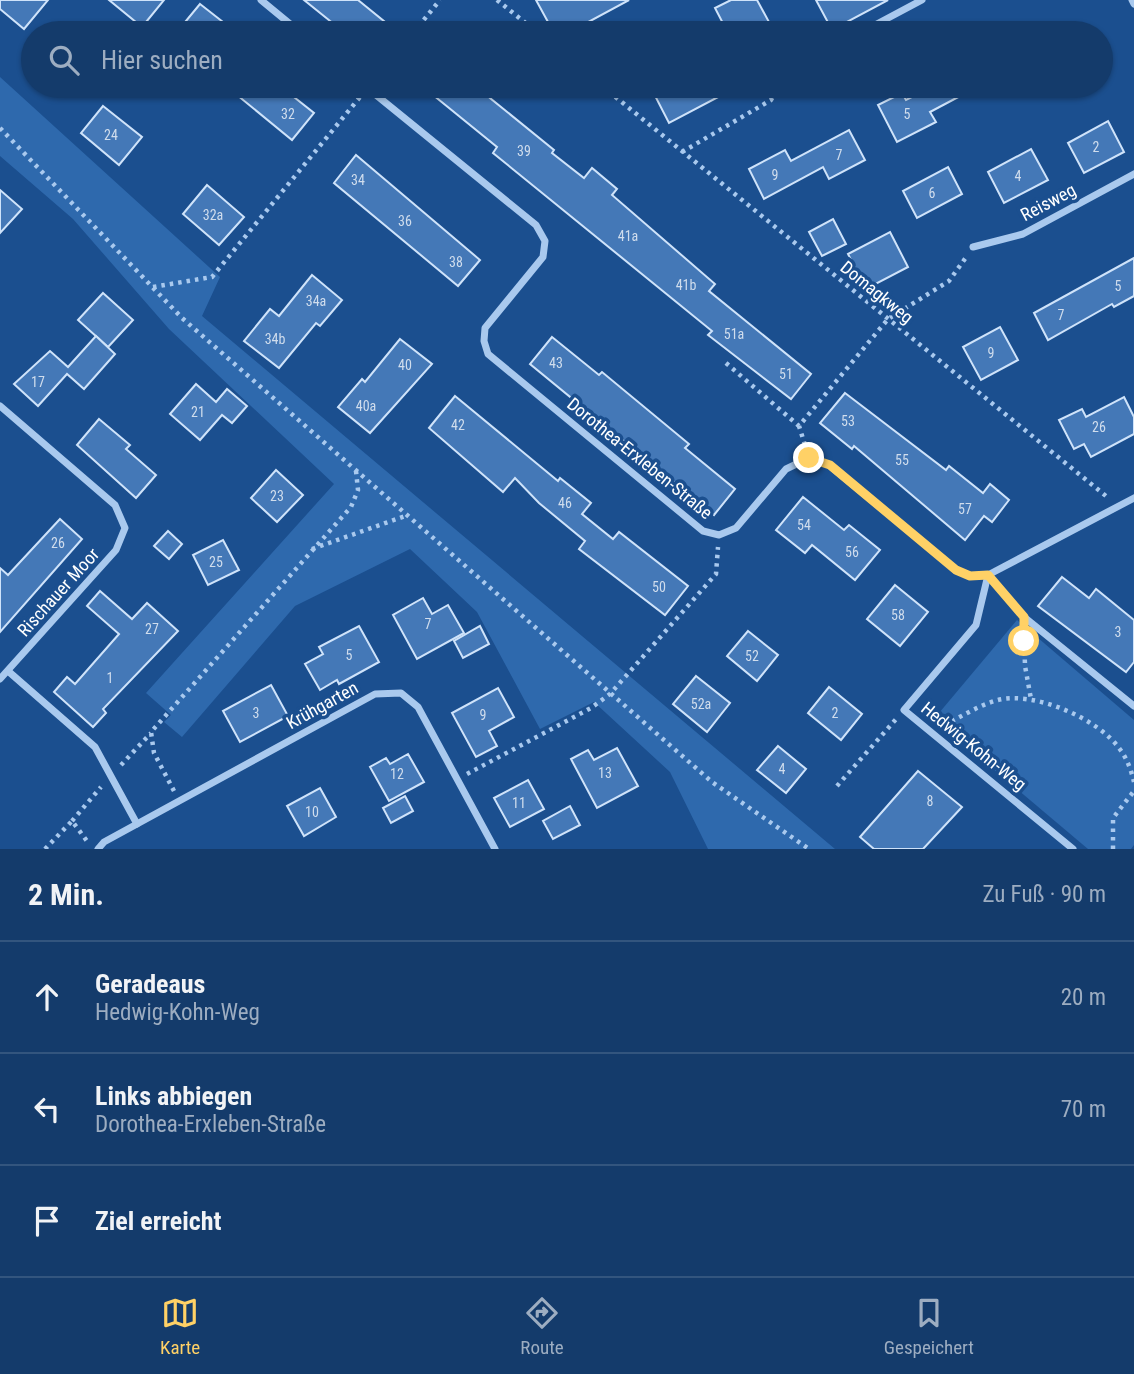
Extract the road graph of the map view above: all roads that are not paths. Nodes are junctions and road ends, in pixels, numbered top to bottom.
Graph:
1 (261, 0) edge
2 (922, 0) edge
3 (286, 21) edge
4 (883, 21) edge
5 (380, 98) edge
6 (1134, 174) edge
7 (973, 247) road end
8 (0, 406) edge
9 (1134, 498) edge
10 (988, 575) junction
11 (8, 671) junction
12 (0, 679) edge
13 (1134, 706) edge
14 (137, 824) junction
15 (98, 849) edge
16 (495, 849) edge
17 (1073, 849) edge

1 - 3 street
2 - 4 street
5 - 10 street, Dorothea-Erxleben-Straße
6 - 7 street, Reisweg
8 - 11 street, Rischauer Moor
9 - 10 street
10 - 13 street
10 - 17 street, Hedwig-Kohn-Weg
11 - 12 street, Rischauer Moor
11 - 14 street
14 - 15 street, Krühgarten
14 - 16 street, Krühgarten

